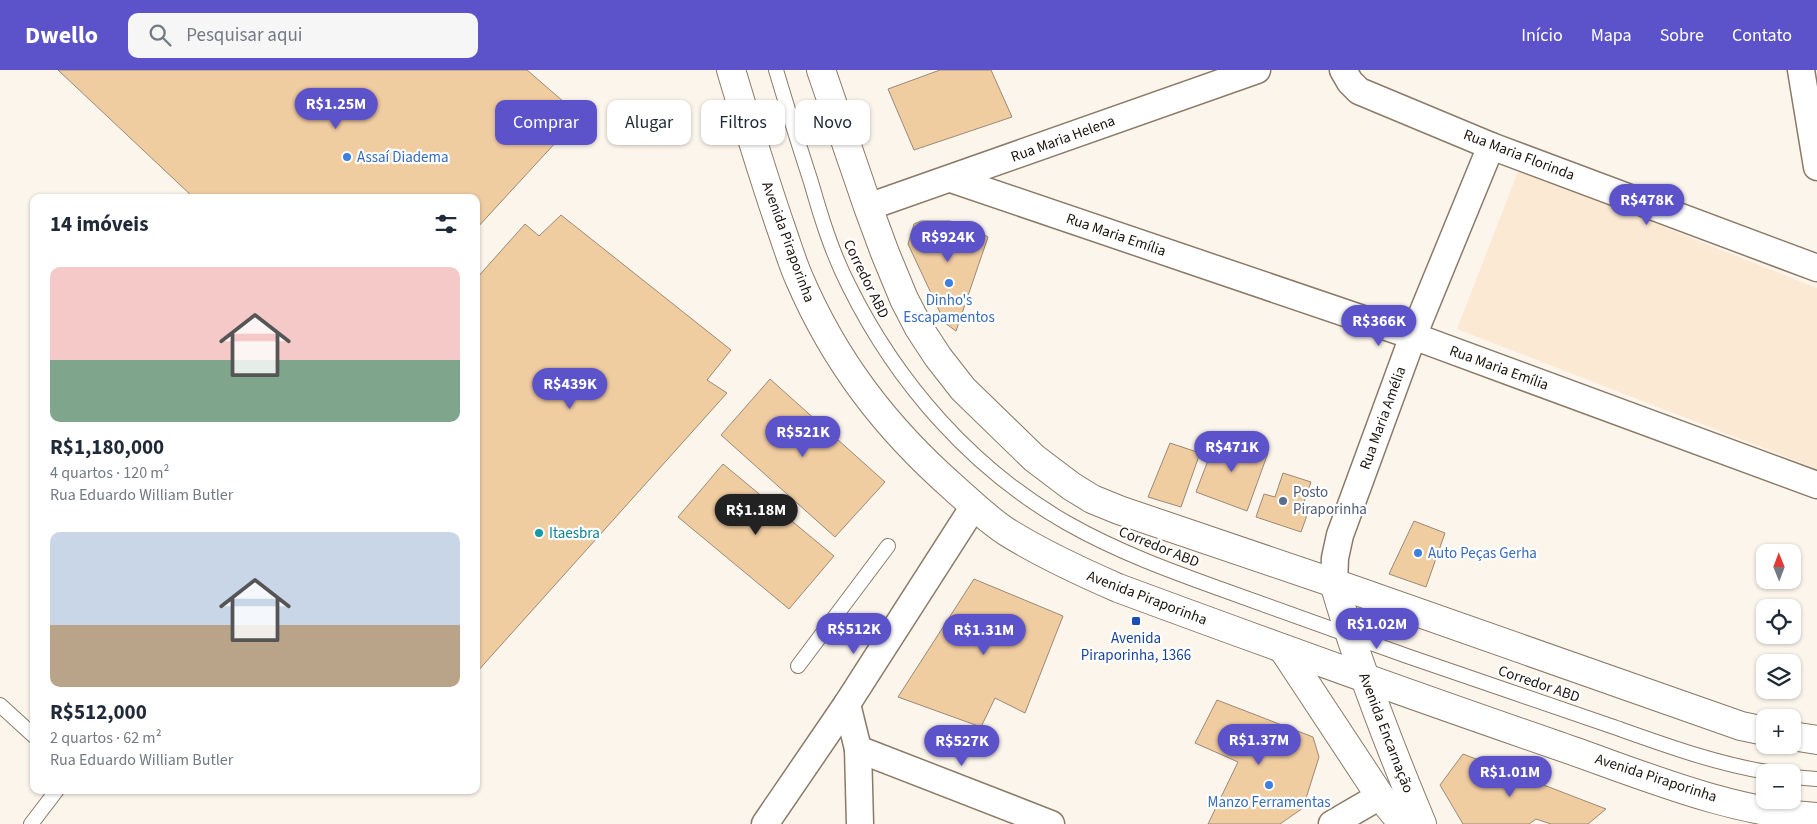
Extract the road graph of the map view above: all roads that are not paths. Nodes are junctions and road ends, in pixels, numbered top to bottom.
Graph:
1 (731, 70) edge
2 (776, 70) edge
3 (822, 70) edge
4 (1257, 70) edge
5 (1343, 70) edge
6 (1801, 70) edge
7 (1491, 146) junction
8 (1817, 167) edge
9 (951, 179) junction
10 (868, 207) junction
11 (1817, 268) edge
12 (1413, 336) junction
13 (1817, 485) edge
14 (974, 506) junction
15 (888, 546) dead end
16 (1334, 583) junction
17 (1349, 636) junction
18 (1283, 649) junction
19 (798, 666) dead end
20 (1365, 678) junction
21 (847, 704) junction
22 (0, 705) edge
23 (1756, 729) edge
24 (30, 732) edge
25 (1801, 737) edge
26 (1817, 740) edge
27 (858, 749) junction
28 (1756, 770) edge
29 (1801, 778) edge
30 (1817, 779) edge
31 (54, 794) edge
32 (1380, 796) junction
33 (1817, 817) edge
34 (31, 824) edge
35 (765, 824) edge
36 (860, 824) edge
37 (1051, 824) edge
38 (1332, 824) edge
39 (1403, 824) edge
40 (1422, 824) edge

1 - 14 main road, Avenida Piraporinha
2 - 17 lane, Corredor ABD
3 - 10 main road
4 - 9 street, Rua Maria Helena
5 - 7 street, Rua Maria Florinda
6 - 8 street
7 - 11 street, Rua Maria Florinda
7 - 12 street, Rua Maria Amélia
9 - 10 street, Rua Maria Helena
9 - 12 street, Rua Maria Emília
10 - 16 main road
12 - 13 street, Rua Maria Emília
12 - 16 street, Rua Maria Amélia
14 - 18 main road, Avenida Piraporinha
14 - 21 street
15 - 19 lane
16 - 17 main road, Avenida Encarnação
16 - 23 main road
17 - 20 main road, Avenida Encarnação
17 - 28 lane, Corredor ABD
18 - 20 main road, Avenida Piraporinha
18 - 32 main road, Avenida Encarnação
20 - 33 main road, Avenida Piraporinha
20 - 40 main road, Avenida Encarnação
21 - 27 street
21 - 35 street
22 - 24 lane
25 - 26 main road
27 - 36 street
27 - 37 street
29 - 30 lane
31 - 34 lane
32 - 38 street
32 - 39 main road, Avenida Encarnação

